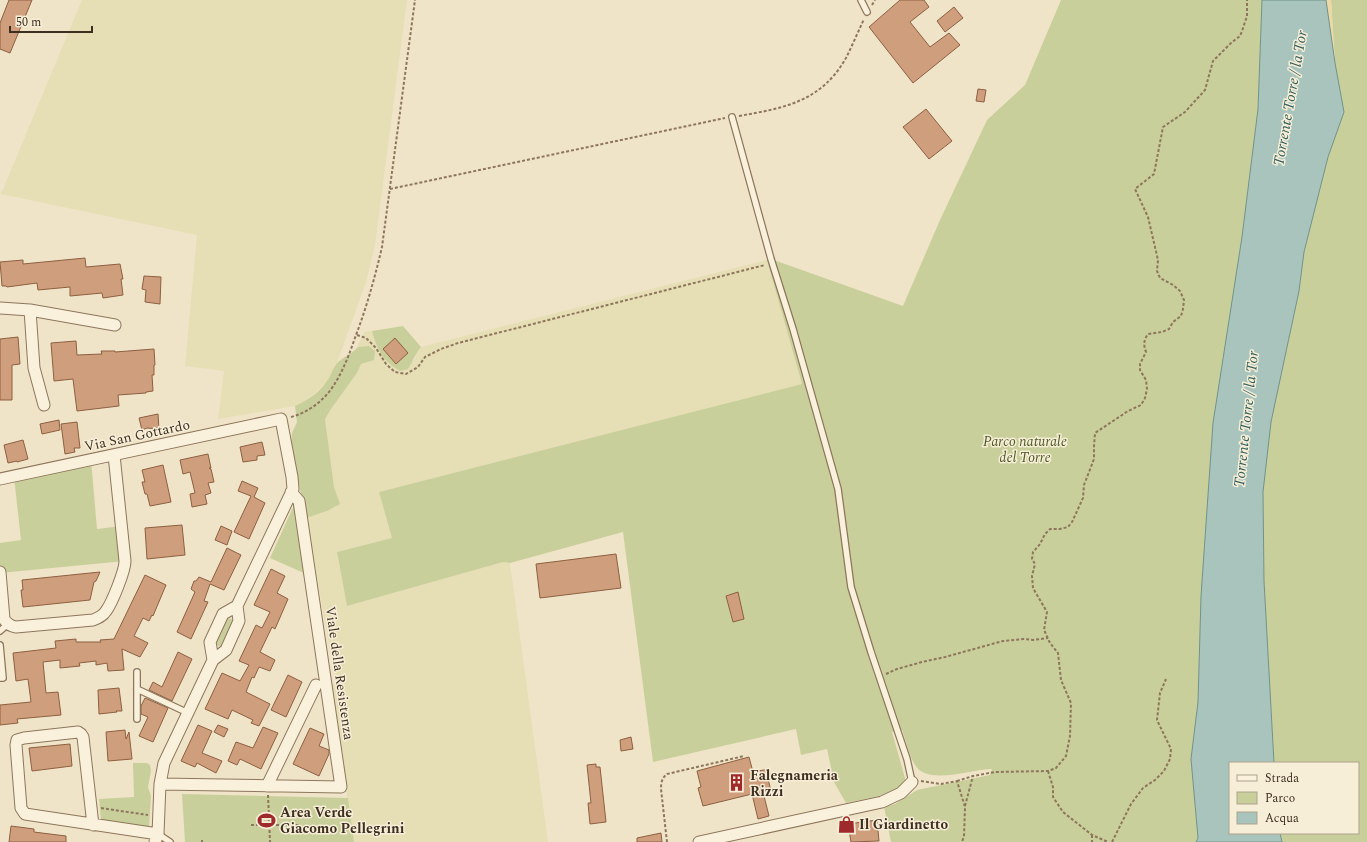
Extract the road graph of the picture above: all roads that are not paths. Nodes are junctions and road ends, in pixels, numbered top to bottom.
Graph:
1 (861, 0) edge
2 (867, 12) road end
3 (732, 117) road end
4 (0, 308) edge
5 (30, 310) junction
6 (115, 325) dead end
7 (44, 405) dead end
8 (281, 419) joint
9 (114, 455) junction
10 (0, 479) edge
11 (292, 492) junction
12 (0, 572) edge
13 (237, 606) junction
14 (4, 628) edge
15 (0, 645) edge
16 (213, 660) junction
17 (137, 672) dead end
18 (0, 678) edge
19 (316, 684) dead end
20 (137, 689) junction
21 (188, 712) junction
22 (138, 719) dead end
23 (912, 782) joint
24 (160, 784) junction
25 (267, 786) junction
26 (93, 825) junction
27 (158, 839) edge
28 (170, 842) edge
29 (699, 842) edge

1 - 2 lane
3 - 23 lane
4 - 5 street
5 - 6 street
5 - 7 street
8 - 9 street, Via San Gottardo
8 - 11 street, Viale della Resistenza
9 - 10 street, Via San Gottardo
9 - 14 street
11 - 13 street, Viale della Resistenza
11 - 25 street, Viale della Resistenza
12 - 14 street
13 - 16 street, Viale della Resistenza
13 - 16 street, Viale della Resistenza
15 - 18 lane
16 - 21 street, Viale della Resistenza
17 - 20 lane
19 - 25 street, Viale della Resistenza
20 - 21 lane
20 - 22 lane
21 - 24 street, Viale della Resistenza
23 - 29 street
24 - 25 street, Viale della Resistenza
24 - 27 street, Viale della Resistenza
26 - 26 street
26 - 27 street
27 - 28 lane

